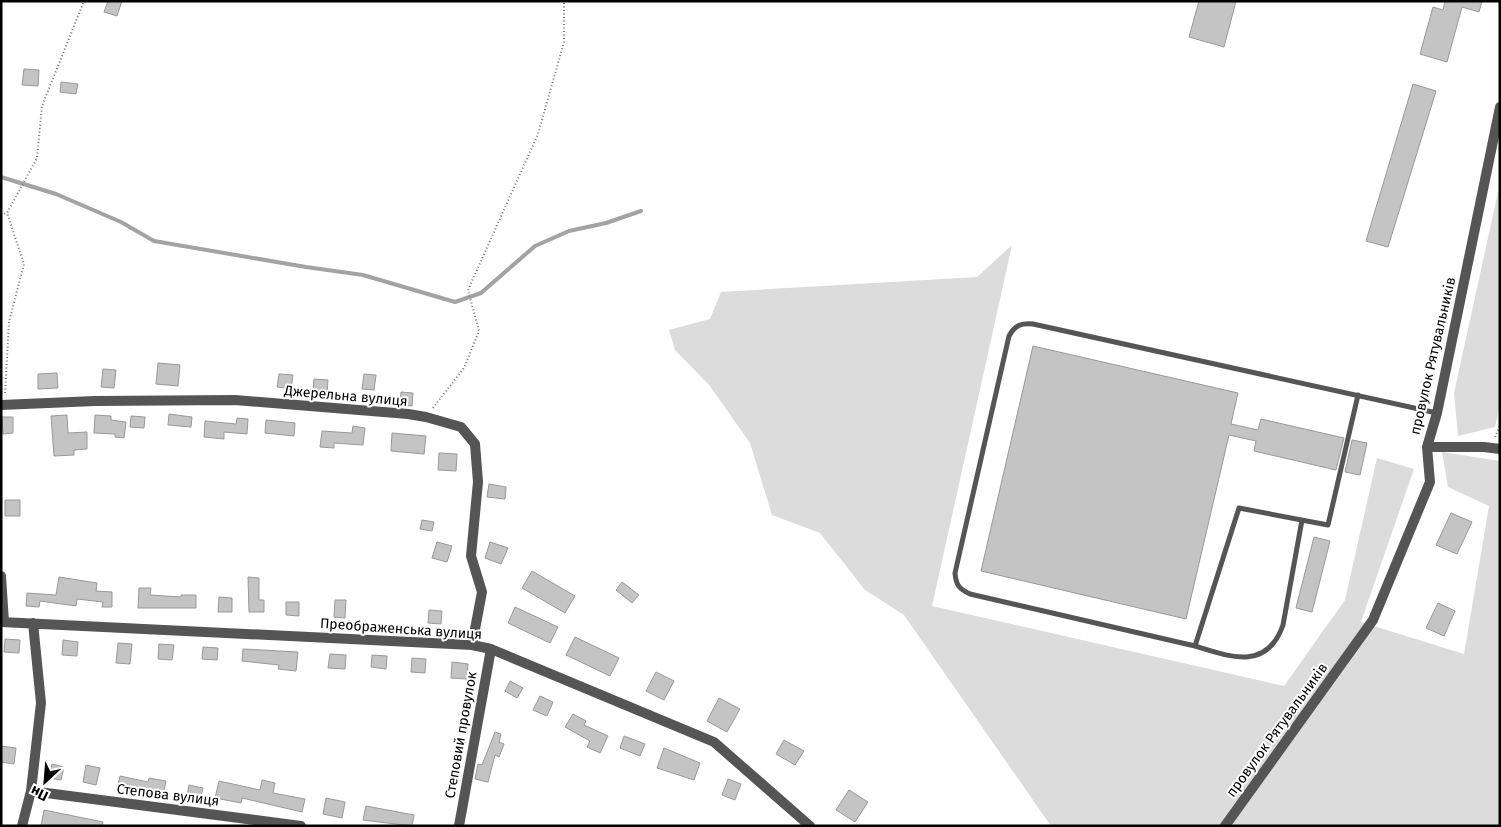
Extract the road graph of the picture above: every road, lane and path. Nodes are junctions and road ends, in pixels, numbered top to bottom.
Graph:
1 (84, 1) edge
2 (564, 1) edge
3 (1500, 107) edge
4 (7, 213) junction
5 (1, 215) edge
6 (1358, 395) junction
7 (3, 405) edge
8 (1437, 413) junction
9 (426, 417) junction
10 (1427, 447) junction
11 (1500, 449) edge
12 (1302, 520) junction
13 (1, 576) edge
14 (3, 622) edge
15 (34, 623) junction
16 (472, 645) junction
17 (1195, 646) junction
18 (491, 649) junction
19 (31, 791) junction
20 (22, 826) edge
21 (301, 826) edge
22 (459, 826) edge
23 (809, 826) edge
24 (1225, 826) edge

1 - 4 path
2 - 9 path
3 - 8 street, провулок Рятувальників
4 - 5 path
4 - 7 path
6 - 8 lane
6 - 12 lane
6 - 17 lane
7 - 9 street, Джерельна вулиця
8 - 10 street, провулок Рятувальників
9 - 16 street, Джерельна вулиця
10 - 11 street
10 - 24 street, провулок Рятувальників
12 - 17 lane
12 - 17 lane
13 - 14 street
14 - 15 street, Преображенська вулиця
15 - 16 street, Преображенська вулиця
15 - 19 street
16 - 18 street, Преображенська вулиця
18 - 22 street, Степовий провулок
18 - 23 street, Преображенська вулиця
19 - 20 street
19 - 21 street, Степова вулиця

